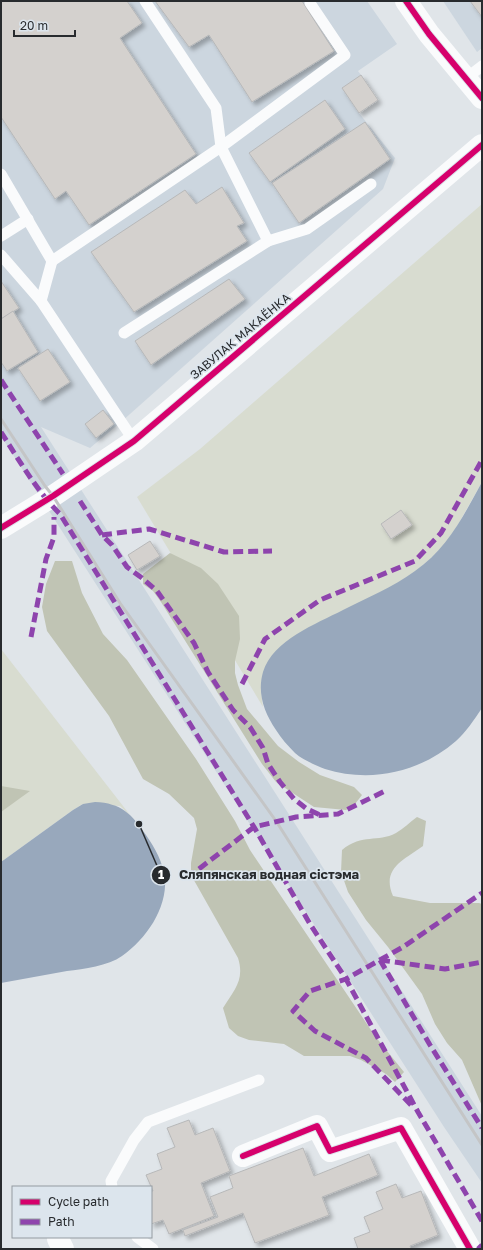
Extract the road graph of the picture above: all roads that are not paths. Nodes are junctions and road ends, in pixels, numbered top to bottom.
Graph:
1 (145, 1) edge
2 (406, 1) edge
3 (310, 3) dead end
4 (474, 73) edge
5 (482, 98) edge
6 (482, 145) edge
7 (221, 147) junction
8 (1, 174) edge
9 (371, 184) dead end
10 (28, 219) junction
11 (1, 236) edge
12 (268, 241) junction
13 (1, 255) edge
14 (52, 261) junction
15 (41, 301) junction
16 (124, 333) dead end
17 (134, 441) junction
18 (1, 528) edge
19 (259, 1080) dead end
20 (243, 1156) dead end
21 (112, 1186) edge
22 (138, 1238) edge
23 (153, 1249) edge
24 (470, 1249) edge

1 - 7 lane
2 - 4 street
3 - 7 lane
4 - 5 street
6 - 17 street, ЗАВУЛАК МАКАЁНКА
7 - 12 lane
7 - 14 lane
8 - 10 lane
9 - 12 lane
10 - 11 lane
10 - 14 lane
12 - 16 lane
13 - 15 lane
14 - 15 lane
15 - 17 lane
17 - 18 street, ЗАВУЛАК МАКАЁНКА
19 - 21 lane
20 - 24 street
22 - 23 lane

